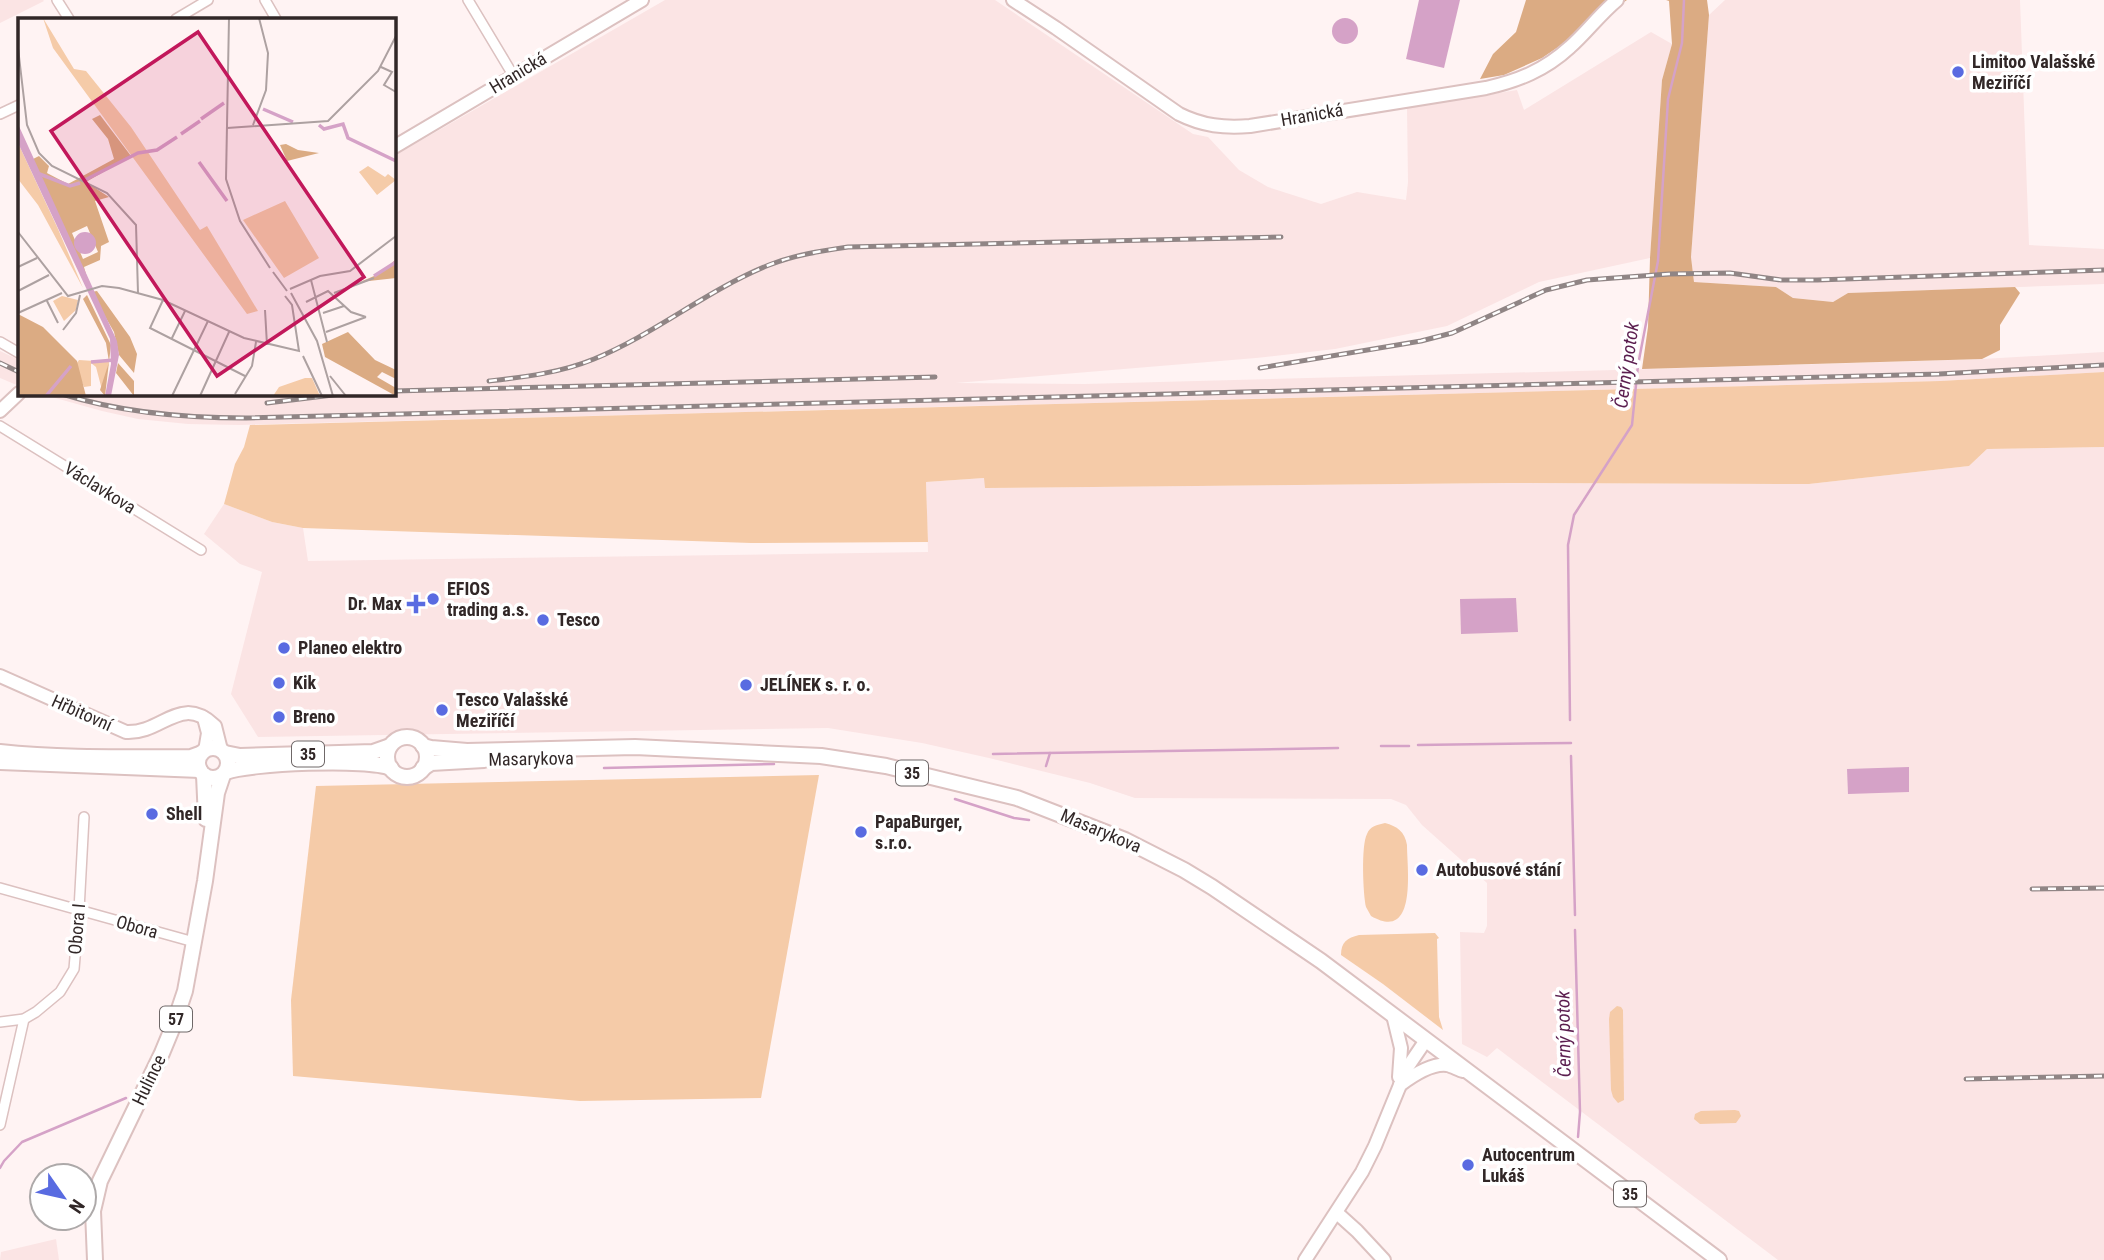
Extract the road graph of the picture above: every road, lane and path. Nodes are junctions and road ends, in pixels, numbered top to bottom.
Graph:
1 (57, 0) edge
2 (208, 0) edge
3 (265, 0) edge
4 (468, 0) edge
5 (642, 0) edge
6 (1013, 0) edge
7 (1617, 0) edge
8 (68, 18) edge
9 (178, 18) edge
10 (275, 18) edge
11 (513, 75) junction
12 (18, 105) edge
13 (0, 114) edge
14 (396, 146) edge
15 (0, 342) edge
16 (18, 352) edge
17 (18, 394) edge
18 (0, 411) edge
19 (0, 426) edge
20 (201, 550) dead end
21 (0, 676) edge
22 (204, 718) junction
23 (390, 746) junction
24 (423, 746) junction
25 (0, 752) edge
26 (203, 752) junction
27 (223, 752) junction
28 (723, 752) junction
29 (0, 762) edge
30 (391, 768) junction
31 (423, 768) junction
32 (202, 773) junction
33 (225, 773) junction
34 (84, 817) dead end
35 (207, 855) junction
36 (0, 888) edge
37 (79, 910) junction
38 (194, 942) junction
39 (1393, 1015) junction
40 (24, 1019) junction
41 (0, 1022) edge
42 (1426, 1040) junction
43 (1469, 1074) junction
44 (1397, 1087) junction
45 (0, 1125) edge
46 (1337, 1213) junction
47 (95, 1260) edge
48 (1305, 1260) edge
49 (1384, 1260) edge
50 (1719, 1260) edge

1 - 8 street
2 - 9 street
3 - 10 street
4 - 11 street
5 - 11 street, Hranická
6 - 7 street, Hranická
11 - 14 street, Hranická
12 - 13 street
15 - 16 street
17 - 18 street
19 - 20 street, Václavkova
21 - 22 street, Hřbitovní
22 - 26 street
22 - 27 street
23 - 24 main road, Masarykova / 35
23 - 27 main road, Masarykova / 35
23 - 30 main road
24 - 28 main road, Masarykova / 35
24 - 31 main road
25 - 26 main road, 35
26 - 27 main road, 35
26 - 32 main road
27 - 33 main road
28 - 31 main road, Masarykova / 35
28 - 39 main road, Masarykova / 35
29 - 32 main road, 35
30 - 31 main road, Masarykova / 35
30 - 33 main road, Masarykova / 35
32 - 33 main road, 35
32 - 35 main road, Hulince / 57
33 - 35 main road, Hulince / 57
34 - 37 street, Obora I
35 - 38 main road, Hulince / 57
36 - 37 street, Obora
37 - 38 street, Obora
37 - 40 street, Obora I
38 - 47 main road, Hulince / 57
39 - 42 main road, Masarykova / 35
39 - 44 street
40 - 41 street, Obora I
40 - 45 street
42 - 43 main road, 35
42 - 44 street
43 - 44 street
43 - 50 main road, 35
44 - 46 street
46 - 48 street
46 - 49 street

